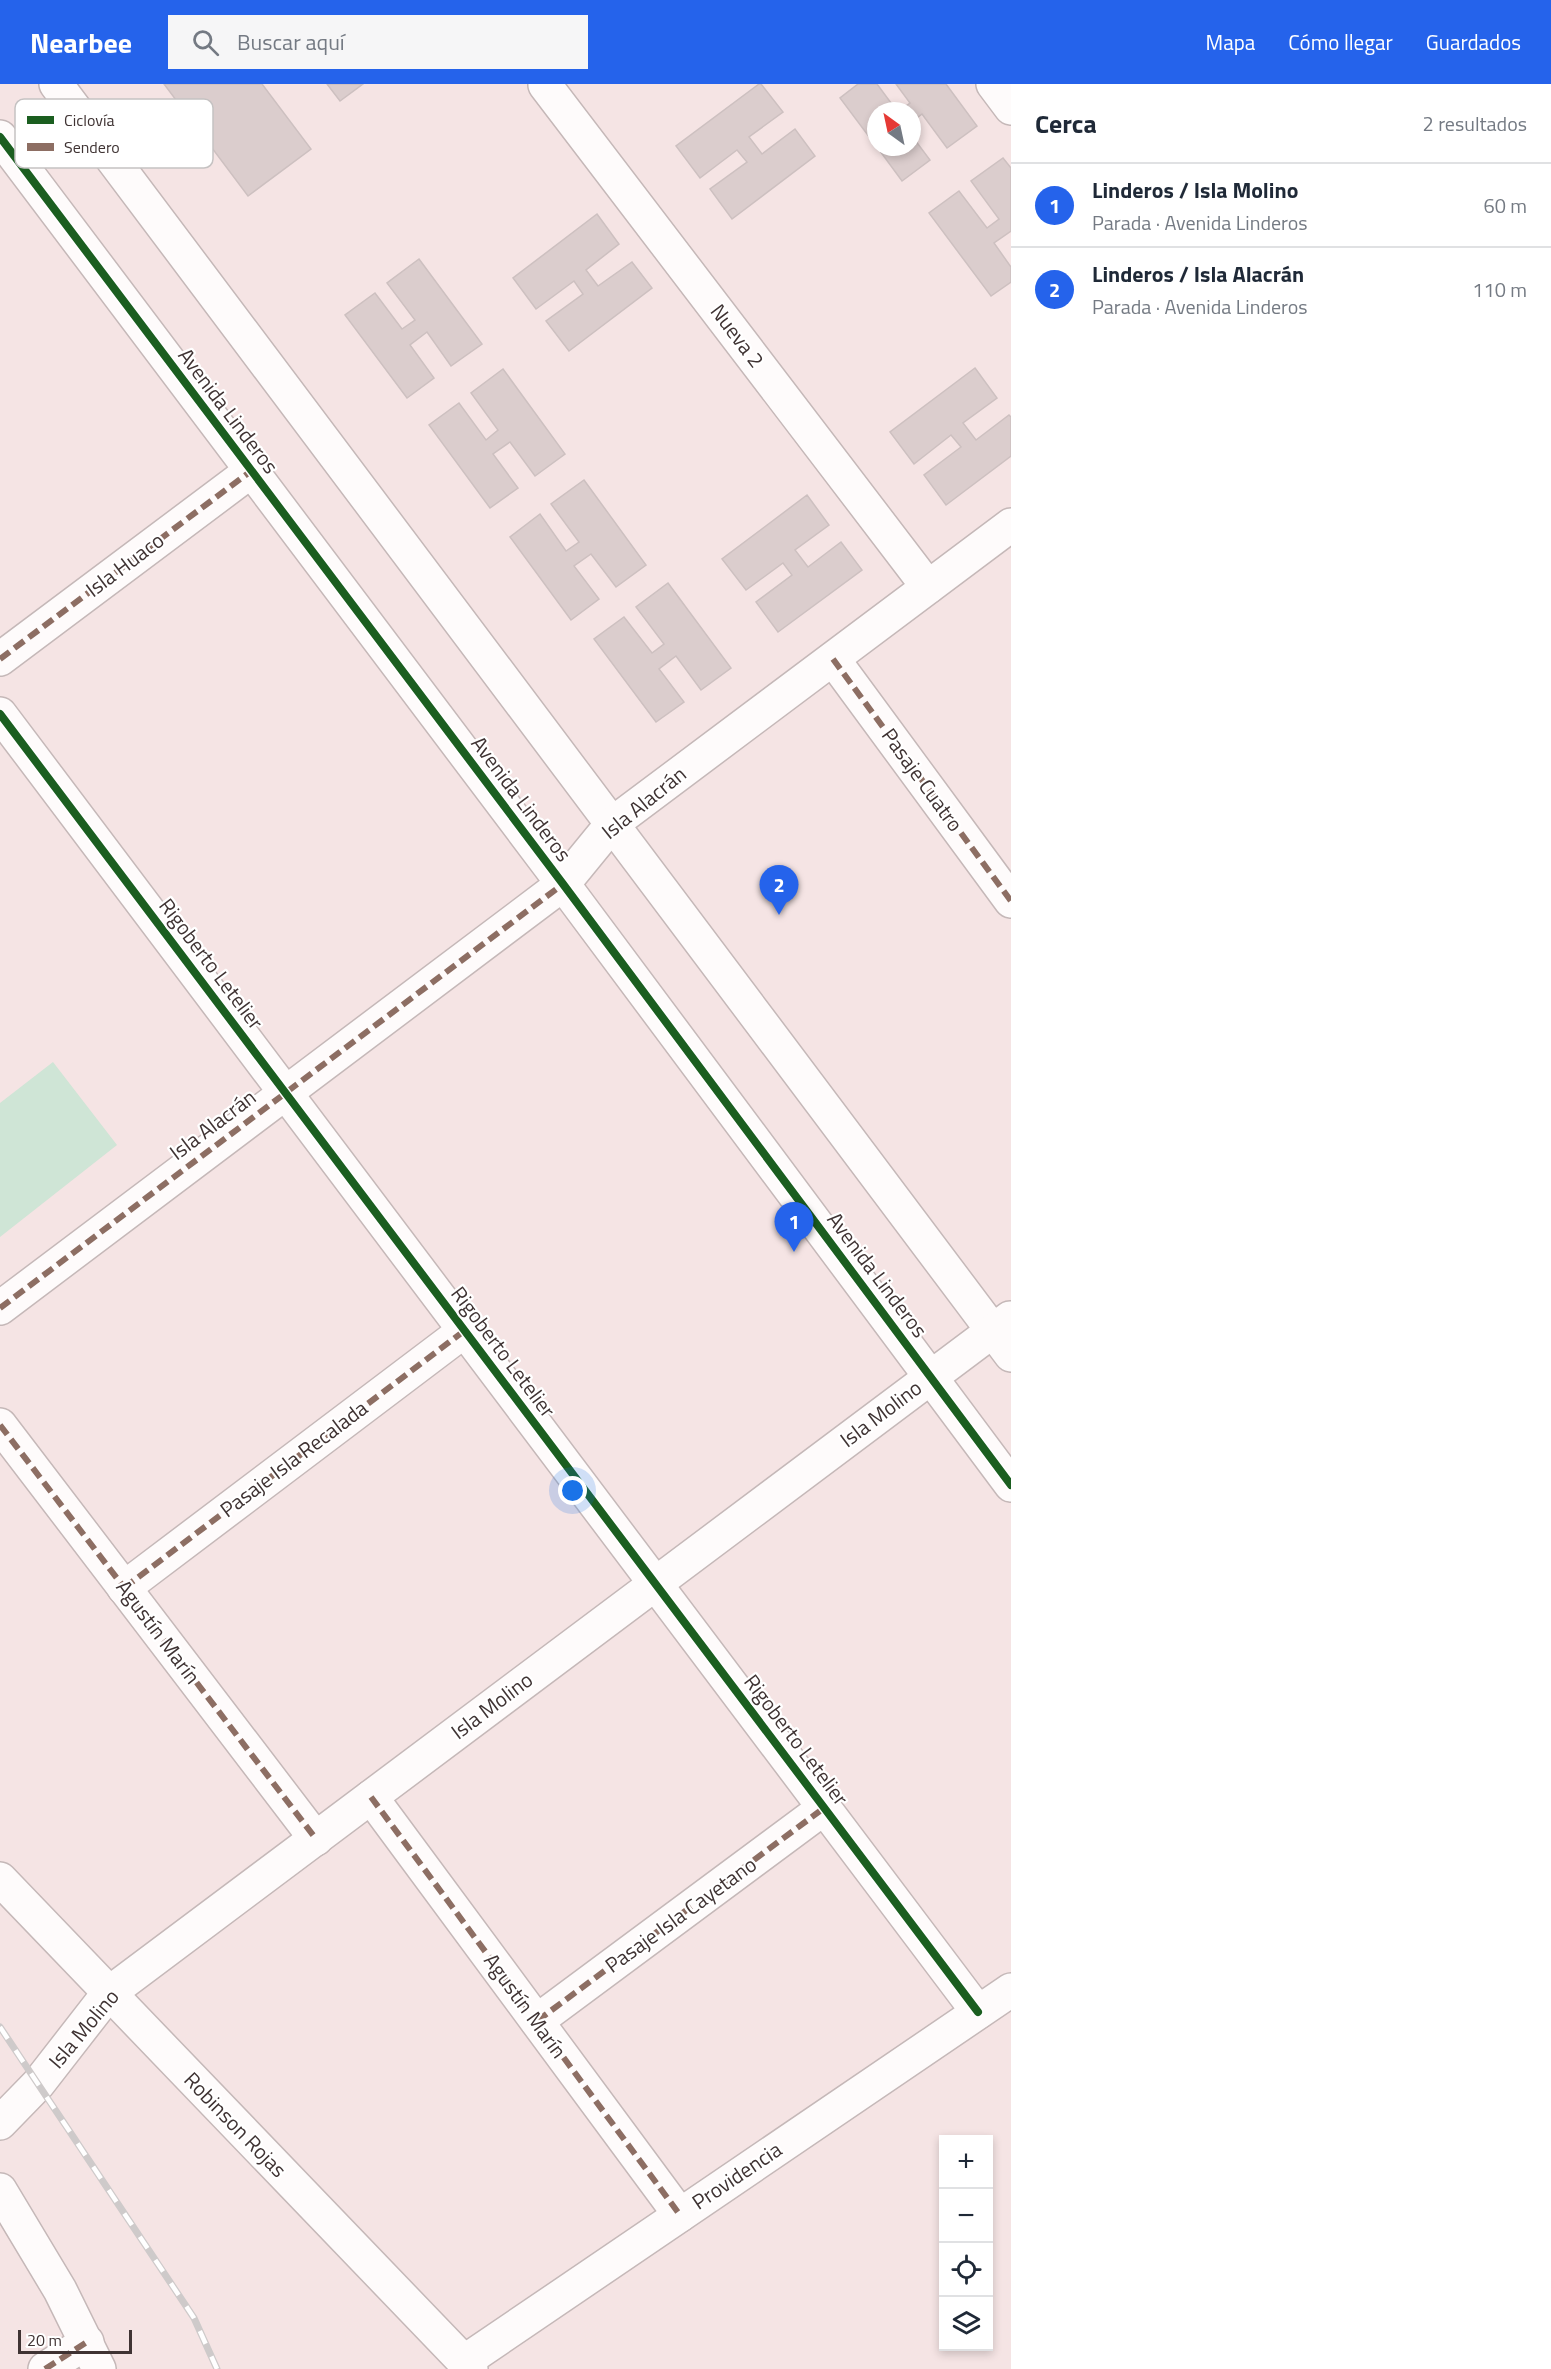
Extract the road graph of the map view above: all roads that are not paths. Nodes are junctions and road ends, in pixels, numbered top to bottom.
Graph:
1 (56, 84) edge
2 (993, 84) edge
3 (545, 85) edge
4 (67, 99) edge
5 (1011, 108) edge
6 (0, 137) edge
7 (15, 157) edge
8 (23, 168) edge
9 (119, 168) edge
10 (251, 471) junction
11 (1011, 525) edge
12 (928, 587) junction
13 (0, 659) edge
14 (833, 659) junction
15 (0, 714) edge
16 (612, 824) junction
17 (563, 884) junction
18 (1011, 901) edge
19 (286, 1093) junction
20 (0, 1308) edge
21 (464, 1331) junction
22 (1005, 1334) edge
23 (930, 1377) junction
24 (0, 1425) edge
25 (1011, 1485) edge
26 (655, 1584) junction
27 (124, 1588) junction
28 (371, 1797) junction
29 (824, 1808) junction
30 (316, 1839) junction
31 (0, 1879) edge
32 (1011, 1990) edge
33 (108, 1994) junction
34 (978, 2012) junction
35 (537, 2021) junction
36 (0, 2123) edge
37 (0, 2190) edge
38 (680, 2215) junction
39 (93, 2355) edge
40 (467, 2365) edge
41 (45, 2369) edge

1 - 4 street
2 - 5 street
3 - 12 street, Nueva 2
6 - 7 street, Avenida Linderos
8 - 10 street, Avenida Linderos
9 - 16 street
10 - 13 street, Isla Huaco
10 - 17 street, Avenida Linderos
11 - 12 street, Isla Alacrán
12 - 14 street, Isla Alacrán
14 - 16 street, Isla Alacrán
14 - 18 street, Pasaje Cuatro
15 - 19 street, Rigoberto Letelier
16 - 17 street, Isla Alacrán
16 - 22 street
17 - 19 street, Isla Alacrán
17 - 23 street, Avenida Linderos
19 - 20 street, Isla Alacrán
19 - 21 street, Rigoberto Letelier
21 - 26 street, Rigoberto Letelier
21 - 27 street, Pasaje Isla Recalada
22 - 23 street, Isla Molino
23 - 25 street, Avenida Linderos
23 - 26 street, Isla Molino
24 - 27 street, Agustín Marín
26 - 28 street, Isla Molino
26 - 29 street, Rigoberto Letelier
27 - 30 street, Agustín Marín
28 - 30 street, Isla Molino
28 - 35 street, Agustín Marín
29 - 34 street, Rigoberto Letelier
29 - 35 street, Pasaje Isla Cayetano
30 - 33 street, Isla Molino
31 - 33 street, Robinson Rojas
32 - 34 street, Providencia
33 - 36 street, Isla Molino
33 - 40 street, Robinson Rojas
34 - 38 street, Providencia
35 - 38 street, Agustín Marín
37 - 39 street
38 - 40 street, Providencia
39 - 41 street

